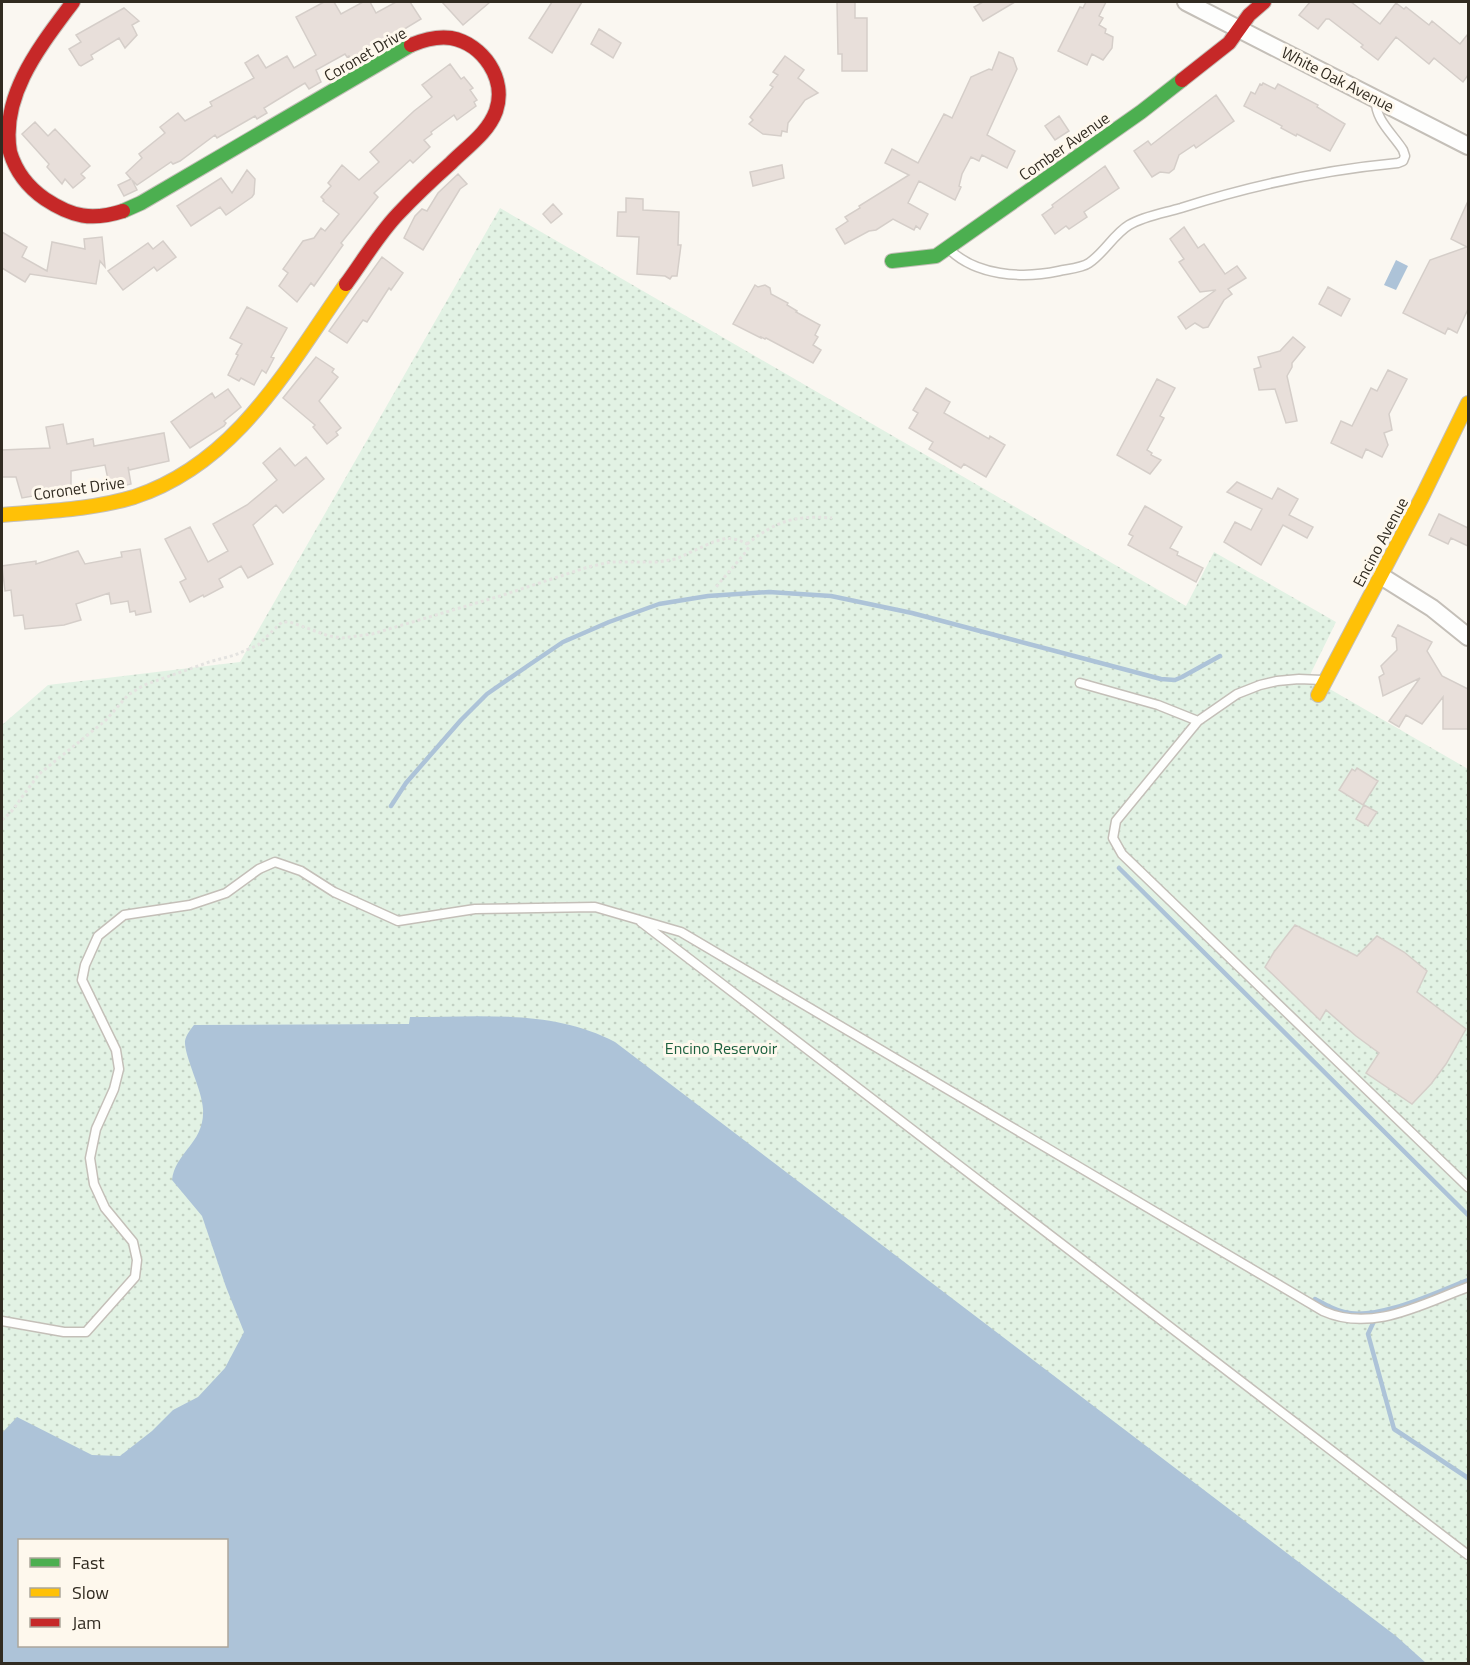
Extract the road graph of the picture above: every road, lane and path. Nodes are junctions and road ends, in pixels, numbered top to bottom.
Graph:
1 (73, 2) edge
2 (1186, 2) edge
3 (1264, 2) edge
4 (1240, 29) junction
5 (1376, 99) junction
6 (1468, 146) edge
7 (948, 248) junction
8 (892, 261) dead end
9 (1468, 403) edge
10 (1464, 424) edge
11 (2, 515) edge
12 (832, 518) dead end
13 (747, 544) junction
14 (1381, 576) junction
15 (716, 587) dead end
16 (1468, 638) edge
17 (1325, 681) junction
18 (1080, 683) dead end
19 (1318, 695) dead end
20 (1198, 722) junction
21 (2, 820) edge
22 (636, 918) junction
23 (1468, 1187) edge
24 (1468, 1287) edge
25 (2, 1321) edge
26 (1468, 1556) edge

1 - 11 street, Coronet Drive
2 - 4 street, White Oak Avenue
3 - 4 street
4 - 5 street, White Oak Avenue
4 - 7 street, Comber Avenue
5 - 6 street, White Oak Avenue
5 - 7 lane
7 - 8 street, Comber Avenue
9 - 10 street, Encino Avenue
10 - 14 street, Encino Avenue
12 - 13 path
13 - 15 path
13 - 21 path
14 - 16 street
14 - 17 street, Encino Avenue
17 - 19 street, Encino Avenue
17 - 20 lane
18 - 20 lane
20 - 23 lane
22 - 24 lane
22 - 25 lane
22 - 26 lane

